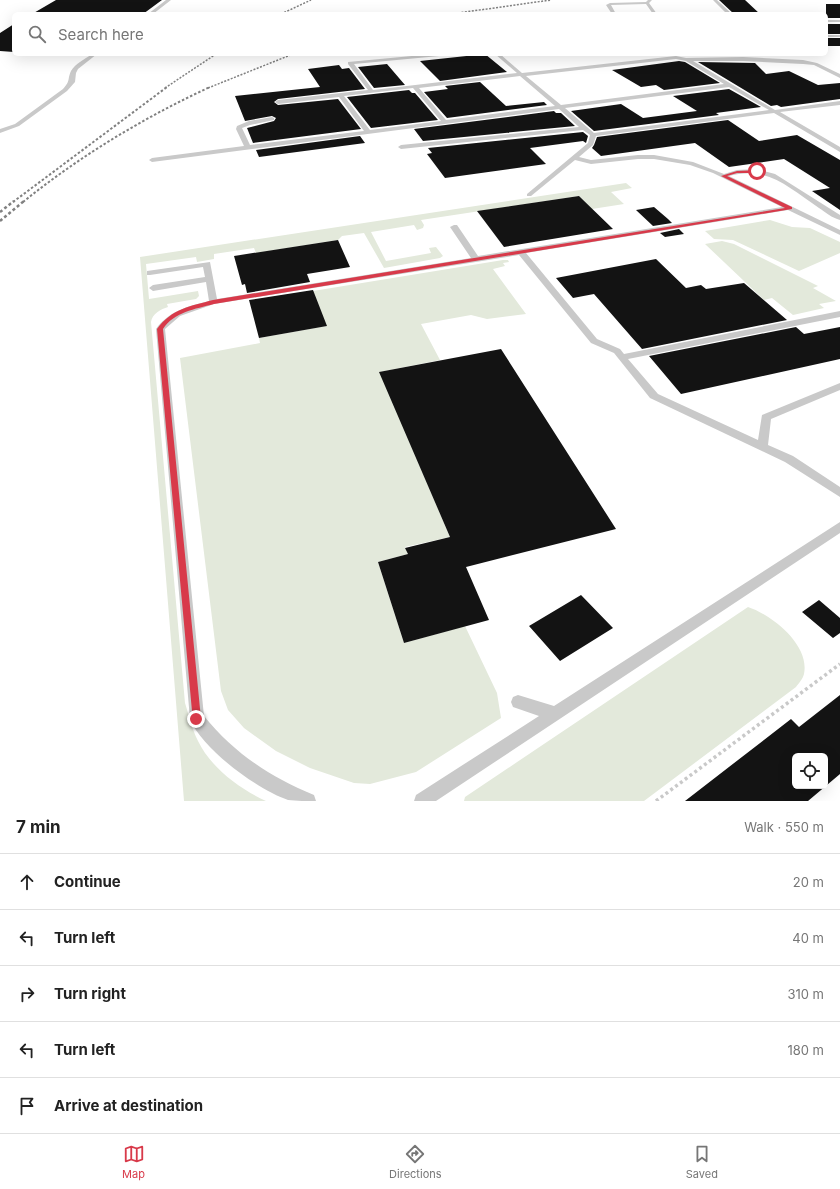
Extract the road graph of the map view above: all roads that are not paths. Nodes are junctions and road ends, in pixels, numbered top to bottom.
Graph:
1 (169, 0) edge
2 (715, 0) edge
3 (649, 2) edge
4 (153, 12) edge
5 (612, 12) edge
6 (654, 12) edge
7 (728, 12) edge
8 (828, 21) edge
9 (840, 21) edge
10 (828, 36) edge
11 (840, 36) edge
12 (92, 56) edge
13 (430, 56) edge
14 (499, 56) edge
15 (686, 60) junction
16 (521, 74) junction
17 (840, 76) edge
18 (729, 85) junction
19 (415, 87) junction
20 (372, 92) junction
21 (341, 96) junction
22 (278, 102) dead end
23 (840, 103) edge
24 (561, 108) junction
25 (774, 111) junction
26 (272, 119) dead end
27 (445, 122) junction
28 (584, 128) junction
29 (0, 131) edge
30 (368, 132) junction
31 (593, 135) junction
32 (248, 147) junction
33 (401, 147) dead end
34 (840, 150) edge
35 (574, 158) junction
36 (152, 160) dead end
37 (723, 176) junction
38 (529, 195) dead end
39 (790, 208) junction
40 (840, 218) edge
41 (454, 228) dead end
42 (840, 232) edge
43 (520, 251) junction
44 (476, 259) junction
45 (150, 273) dead end
46 (210, 279) junction
47 (153, 288) dead end
48 (213, 302) junction
49 (840, 314) edge
50 (622, 357) junction
51 (840, 386) edge
52 (763, 446) junction
53 (840, 493) edge
54 (840, 527) edge
55 (518, 702) dead end
56 (556, 714) junction
57 (308, 801) edge
58 (422, 801) edge

1 - 4 lane
2 - 7 lane
3 - 5 lane
3 - 6 lane
8 - 9 lane
10 - 11 lane
12 - 29 lane
13 - 20 lane
14 - 16 lane
15 - 16 lane
15 - 17 lane
15 - 18 lane
16 - 19 lane
16 - 24 lane
18 - 24 lane
18 - 25 lane
19 - 20 lane
19 - 27 lane
20 - 21 lane
21 - 22 lane
21 - 30 lane
23 - 25 lane
24 - 27 lane
24 - 28 lane
25 - 31 lane
25 - 34 lane
26 - 32 lane
27 - 30 lane
28 - 31 lane
28 - 33 lane
30 - 32 lane
31 - 35 lane
32 - 36 lane
35 - 37 lane
35 - 38 lane
37 - 39 lane
37 - 40 lane
39 - 42 lane
39 - 43 lane
41 - 44 lane
43 - 44 lane
43 - 50 lane
44 - 48 lane
45 - 46 lane
46 - 47 lane
46 - 48 lane
48 - 57 lane
49 - 50 lane
50 - 52 lane
51 - 52 lane
52 - 53 lane
54 - 56 lane
55 - 56 lane
56 - 58 lane

